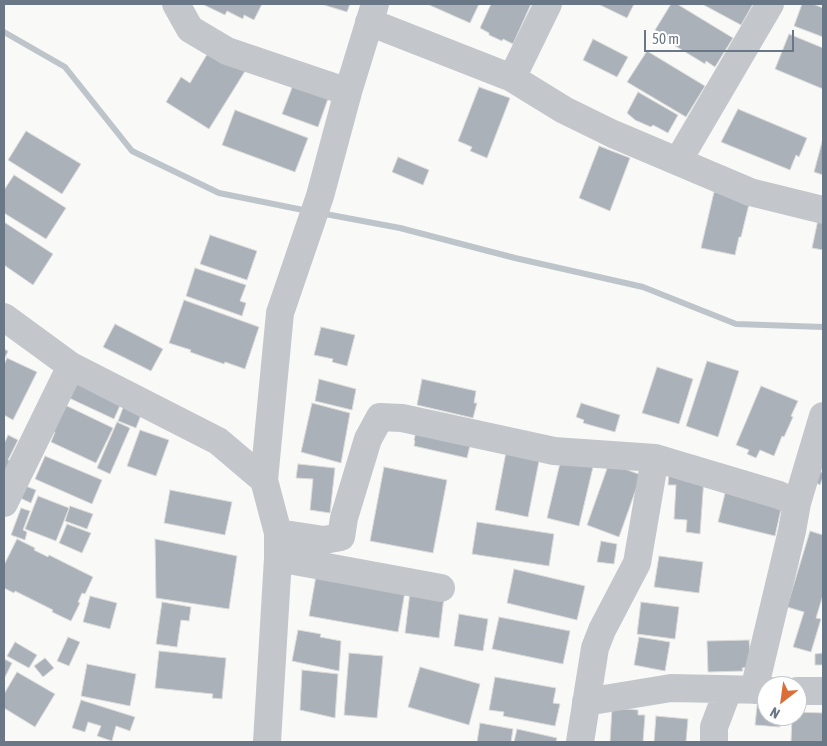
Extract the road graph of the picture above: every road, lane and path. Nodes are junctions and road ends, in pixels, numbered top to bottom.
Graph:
1 (176, 4) edge
2 (548, 4) edge
3 (770, 4) edge
4 (372, 13) edge
5 (512, 78) junction
6 (348, 92) junction
7 (678, 161) junction
8 (823, 210) edge
9 (4, 317) edge
10 (71, 366) junction
11 (823, 416) edge
12 (655, 458) junction
13 (264, 480) junction
14 (4, 503) edge
15 (797, 503) junction
16 (278, 545) junction
17 (441, 588) dead end
18 (750, 690) edge
19 (807, 691) edge
20 (823, 691) edge
21 (586, 702) junction
22 (267, 742) edge
23 (580, 742) edge
24 (714, 742) edge

1 - 6 street
2 - 5 street
3 - 7 street
4 - 5 street
4 - 6 street
5 - 7 street
6 - 13 street
7 - 8 street
9 - 10 street
10 - 13 street
10 - 14 street
11 - 15 street
12 - 15 street
12 - 16 street
12 - 21 street
13 - 16 street
15 - 18 street
16 - 17 street
16 - 22 street
18 - 21 street
18 - 24 street
19 - 20 street
21 - 23 street

